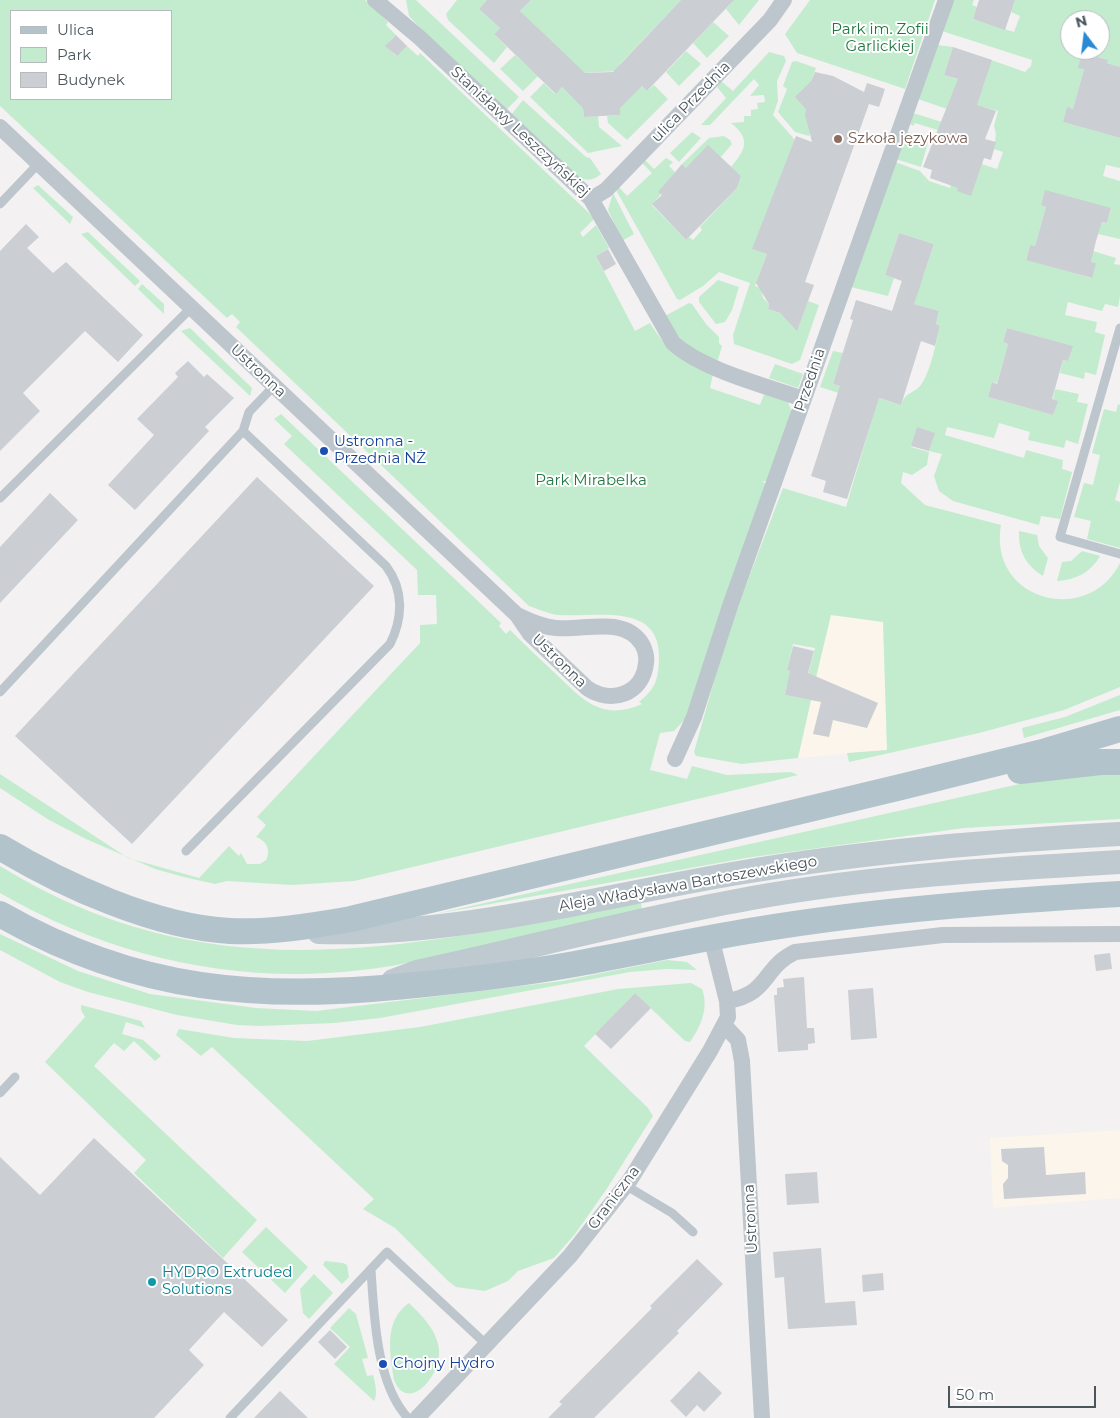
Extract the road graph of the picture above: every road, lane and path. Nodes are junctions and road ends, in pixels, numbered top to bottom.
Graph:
1 (784, 0) edge
2 (946, 0) edge
3 (380, 1) edge
4 (0, 126) edge
5 (39, 163) junction
6 (592, 199) junction
7 (0, 204) edge
8 (192, 307) junction
9 (1120, 328) edge
10 (274, 386) junction
11 (803, 399) junction
12 (243, 431) junction
13 (0, 498) edge
14 (1120, 554) edge
15 (517, 615) junction
16 (0, 692) edge
17 (1120, 729) edge
18 (675, 759) dead end
19 (1120, 762) edge
20 (905, 786) junction
21 (1120, 834) edge
22 (0, 847) edge
23 (186, 851) dead end
24 (1120, 862) edge
25 (1120, 894) edge
26 (0, 914) edge
27 (257, 931) junction
28 (1120, 934) edge
29 (711, 937) junction
30 (368, 990) junction
31 (727, 1002) junction
32 (725, 1026) junction
33 (14, 1077) dead end
34 (0, 1093) edge
35 (625, 1186) junction
36 (693, 1232) dead end
37 (371, 1270) junction
38 (487, 1345) junction
39 (230, 1418) edge
40 (408, 1418) edge
41 (417, 1418) edge
42 (762, 1418) edge

1 - 6 street, ulica Przednia
2 - 11 street, Przednia
3 - 6 street, Stanisławy Leszczyńskiej
4 - 5 street, Ustronna
5 - 7 lane
5 - 8 street, Ustronna
6 - 11 street, Stanisławy Leszczyńskiej
8 - 10 street, Ustronna
8 - 13 lane
9 - 14 lane
10 - 12 lane
10 - 15 street, Ustronna
11 - 18 street, Przednia
12 - 16 lane
12 - 23 lane
15 - 15 street, Ustronna
17 - 20 main road
19 - 20 main road
20 - 27 main road, Aleja Władysława Bartoszewskiego
21 - 27 main road, Aleja Władysława Bartoszewskiego
22 - 27 main road, Aleja Władysława Bartoszewskiego
24 - 30 main road, Aleja Władysława Bartoszewskiego
25 - 29 main road, Aleja Władysława Bartoszewskiego
26 - 30 main road, Aleja Władysława Bartoszewskiego
28 - 31 street
29 - 30 main road, Aleja Władysława Bartoszewskiego
29 - 31 street, Graniczna
31 - 32 street, Graniczna
32 - 35 street, Graniczna
32 - 42 street, Ustronna
33 - 34 lane
35 - 36 lane
35 - 38 street, Graniczna
37 - 38 lane
37 - 39 lane
37 - 40 lane
38 - 41 street, Graniczna

